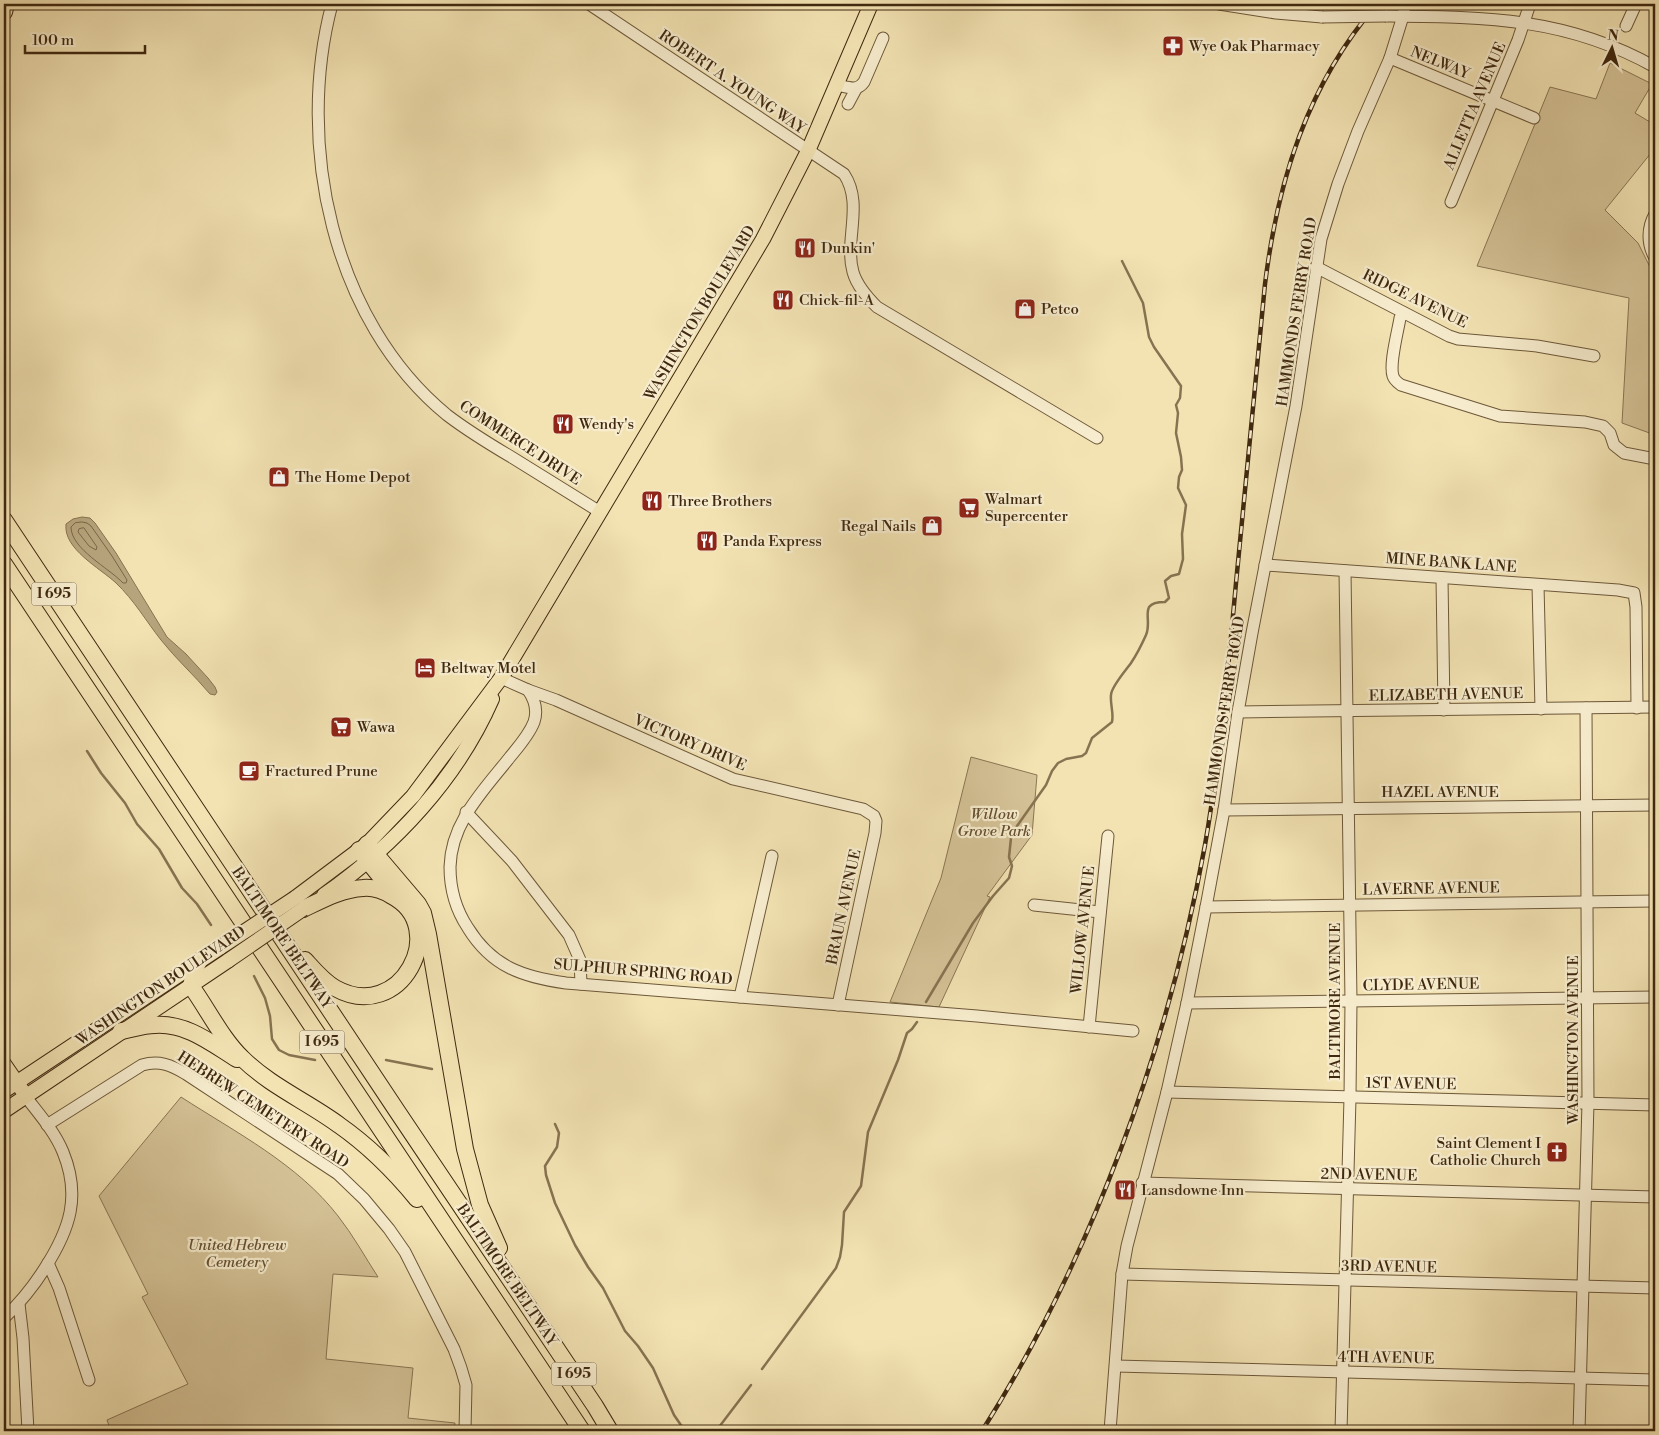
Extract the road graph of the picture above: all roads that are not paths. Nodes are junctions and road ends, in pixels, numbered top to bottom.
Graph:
1 (6, 4) edge
2 (332, 4) edge
3 (588, 4) edge
4 (871, 4) edge
5 (1219, 4) edge
6 (1405, 4) edge
7 (1530, 4) edge
8 (1636, 4) edge
9 (4, 12) edge
10 (1403, 16) junction
11 (1524, 22) junction
12 (1626, 26) dead end
13 (883, 38) dead end
14 (1390, 58) junction
15 (1655, 67) edge
16 (837, 85) junction
17 (856, 89) junction
18 (1494, 101) junction
19 (848, 104) dead end
20 (1534, 118) dead end
21 (808, 151) junction
22 (1451, 202) dead end
23 (1655, 214) edge
24 (1655, 258) edge
25 (1316, 267) junction
26 (1404, 313) junction
27 (1594, 356) dead end
28 (1097, 438) dead end
29 (1655, 459) edge
30 (600, 512) junction
31 (5, 521) edge
32 (4, 564) edge
33 (1264, 565) junction
34 (1345, 571) junction
35 (1442, 578) junction
36 (4, 583) edge
37 (1538, 585) junction
38 (62, 652) junction
39 (501, 678) junction
40 (528, 690) junction
41 (1655, 707) edge
42 (1586, 708) junction
43 (1637, 708) junction
44 (1541, 709) junction
45 (1444, 710) junction
46 (1347, 711) junction
47 (1238, 712) junction
48 (1655, 805) edge
49 (1586, 806) junction
50 (1348, 807) junction
51 (1224, 810) junction
52 (466, 812) junction
53 (874, 816) joint
54 (1108, 836) dead end
55 (367, 852) junction
56 (772, 856) dead end
57 (399, 899) junction
58 (1655, 901) edge
59 (1588, 902) junction
60 (299, 904) junction
61 (1034, 905) dead end
62 (1349, 905) junction
63 (1206, 906) junction
64 (1100, 912) junction
65 (274, 927) junction
66 (199, 961) junction
67 (581, 984) junction
68 (191, 986) junction
69 (740, 997) junction
70 (1655, 997) edge
71 (1588, 998) junction
72 (1351, 1001) junction
73 (1187, 1003) junction
74 (838, 1005) junction
75 (1089, 1027) junction
76 (121, 1031) junction
77 (1133, 1031) dead end
78 (4, 1064) edge
79 (260, 1074) junction
80 (17, 1083) junction
81 (4, 1092) edge
82 (1167, 1092) junction
83 (26, 1097) junction
84 (1350, 1098) junction
85 (1588, 1103) junction
86 (1655, 1105) edge
87 (4, 1111) edge
88 (47, 1125) junction
89 (1142, 1183) junction
90 (1347, 1189) junction
91 (1586, 1195) junction
92 (1655, 1197) edge
93 (48, 1263) junction
94 (477, 1272) junction
95 (1122, 1274) junction
96 (1345, 1280) junction
97 (1583, 1286) junction
98 (1655, 1288) edge
99 (19, 1304) junction
100 (4, 1318) edge
101 (537, 1319) junction
102 (1116, 1366) junction
103 (1343, 1372) junction
104 (1580, 1378) junction
105 (89, 1380) dead end
106 (1655, 1380) edge
107 (28, 1431) edge
108 (465, 1431) edge
109 (582, 1431) edge
110 (610, 1431) edge
111 (1110, 1431) edge
112 (1341, 1431) edge
113 (1579, 1431) edge

1 - 9 highway
2 - 30 street, COMMERCE DRIVE
3 - 21 street, ROBERT A. YOUNG WAY
4 - 16 main road, WASHINGTON BOULEVARD
5 - 10 street, bridge
6 - 10 street, HAMMONDS FERRY ROAD
7 - 11 street, ALLETTA AVENUE
8 - 12 street
10 - 11 street
10 - 14 street, HAMMONDS FERRY ROAD
11 - 15 street
11 - 18 street, ALLETTA AVENUE
13 - 17 street
14 - 18 street, NELWAY
14 - 25 street, HAMMONDS FERRY ROAD
16 - 17 street
16 - 21 main road, WASHINGTON BOULEVARD
17 - 19 street
18 - 20 street, NELWAY
18 - 22 street, ALLETTA AVENUE
21 - 28 street, ROBERT A. YOUNG WAY
21 - 30 main road, WASHINGTON BOULEVARD
23 - 24 street
25 - 26 street, RIDGE AVENUE
25 - 33 street, HAMMONDS FERRY ROAD
26 - 27 street, RIDGE AVENUE
26 - 29 street
30 - 39 main road, WASHINGTON BOULEVARD
31 - 65 highway, BALTIMORE BELTWAY / I 695
32 - 38 highway, BALTIMORE BELTWAY / I 695
33 - 34 street, MINE BANK LANE
33 - 47 street, HAMMONDS FERRY ROAD
34 - 35 street, MINE BANK LANE
34 - 46 street, BALTIMORE AVENUE
35 - 37 street, MINE BANK LANE
35 - 45 street
36 - 38 highway
37 - 43 street, MINE BANK LANE
37 - 44 street
38 - 94 highway, BALTIMORE BELTWAY / I 695
39 - 40 street
39 - 55 main road, WASHINGTON BOULEVARD
40 - 52 street, SULPHUR SPRING ROAD
40 - 53 street, VICTORY DRIVE
41 - 43 street, ELIZABETH AVENUE
42 - 43 street, ELIZABETH AVENUE
42 - 44 street, ELIZABETH AVENUE
42 - 49 street, WASHINGTON AVENUE
44 - 45 street, ELIZABETH AVENUE
45 - 46 street, ELIZABETH AVENUE
46 - 47 street, ELIZABETH AVENUE
46 - 50 street, BALTIMORE AVENUE
47 - 51 street, HAMMONDS FERRY ROAD
48 - 49 street, HAZEL AVENUE
49 - 50 street, HAZEL AVENUE
49 - 59 street, WASHINGTON AVENUE
50 - 51 street, HAZEL AVENUE
50 - 62 street, BALTIMORE AVENUE
51 - 63 street, HAMMONDS FERRY ROAD
52 - 67 street
52 - 67 street, SULPHUR SPRING ROAD
53 - 74 street, BRAUN AVENUE
54 - 64 street, WILLOW AVENUE
55 - 57 highway
55 - 60 main road, WASHINGTON BOULEVARD
55 - 101 highway
56 - 69 street
57 - 60 highway
57 - 65 highway
58 - 59 street, LAVERNE AVENUE
59 - 62 street, LAVERNE AVENUE
59 - 71 street, WASHINGTON AVENUE
60 - 66 main road, WASHINGTON BOULEVARD, bridge
60 - 68 main road, WASHINGTON BOULEVARD, bridge
61 - 64 street
62 - 63 street, LAVERNE AVENUE
62 - 72 street, BALTIMORE AVENUE
63 - 73 street, HAMMONDS FERRY ROAD
64 - 75 street, WILLOW AVENUE
65 - 101 highway, BALTIMORE BELTWAY / I 695
66 - 68 highway
66 - 80 main road, WASHINGTON BOULEVARD
67 - 69 street, SULPHUR SPRING ROAD
68 - 76 main road, WASHINGTON BOULEVARD
68 - 79 highway
69 - 74 street, SULPHUR SPRING ROAD
70 - 71 street, CLYDE AVENUE
71 - 72 street, CLYDE AVENUE
71 - 85 street, WASHINGTON AVENUE
72 - 73 street, CLYDE AVENUE
72 - 84 street, BALTIMORE AVENUE
73 - 82 street, HAMMONDS FERRY ROAD
74 - 75 street, SULPHUR SPRING ROAD
75 - 77 street, SULPHUR SPRING ROAD
76 - 79 highway
76 - 83 main road, WASHINGTON BOULEVARD
78 - 80 main road
79 - 94 highway
80 - 81 main road, WASHINGTON BOULEVARD
80 - 83 main road
82 - 84 street, 1ST AVENUE
82 - 89 street, HAMMONDS FERRY ROAD
83 - 87 main road, WASHINGTON BOULEVARD
83 - 88 street
84 - 85 street, 1ST AVENUE
84 - 90 street, BALTIMORE AVENUE
85 - 86 street, 1ST AVENUE
85 - 91 street, WASHINGTON AVENUE
88 - 93 street
88 - 108 street, HEBREW CEMETERY ROAD
89 - 90 street, 2ND AVENUE
89 - 95 street, HAMMONDS FERRY ROAD
90 - 91 street, 2ND AVENUE
90 - 96 street, BALTIMORE AVENUE
91 - 92 street, 2ND AVENUE
91 - 97 street, WASHINGTON AVENUE
93 - 99 street
93 - 105 street
94 - 109 highway, BALTIMORE BELTWAY / I 695
95 - 96 street, 3RD AVENUE
95 - 102 street, HAMMONDS FERRY ROAD
96 - 97 street, 3RD AVENUE
96 - 103 street, BALTIMORE AVENUE
97 - 98 street, 3RD AVENUE
97 - 104 street, WASHINGTON AVENUE
99 - 100 street
99 - 107 street
101 - 110 highway, BALTIMORE BELTWAY / I 695
102 - 103 street, 4TH AVENUE
102 - 111 street, HAMMONDS FERRY ROAD
103 - 104 street, 4TH AVENUE
103 - 112 street, BALTIMORE AVENUE
104 - 106 street, 4TH AVENUE
104 - 113 street, WASHINGTON AVENUE

